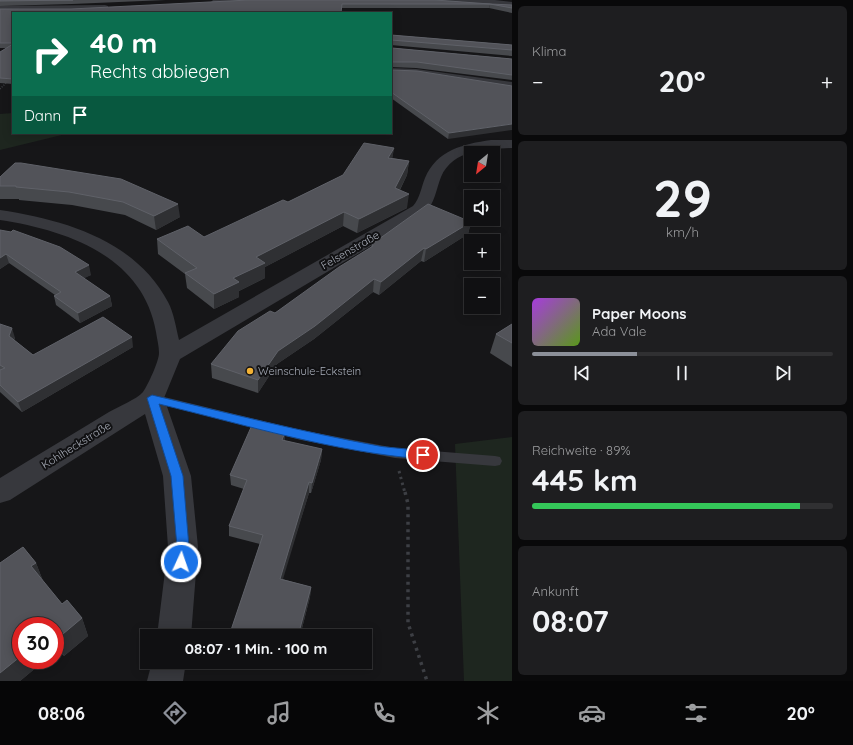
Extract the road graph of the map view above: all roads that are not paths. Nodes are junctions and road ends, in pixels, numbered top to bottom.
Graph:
1 (62, 0) edge
2 (249, 0) edge
3 (436, 0) edge
4 (480, 0) edge
5 (205, 3) edge
6 (512, 5) edge
7 (111, 7) edge
8 (0, 8) edge
9 (73, 11) edge
10 (392, 70) edge
11 (512, 86) edge
12 (512, 144) edge
13 (0, 215) edge
14 (170, 355) junction
15 (152, 398) junction
16 (495, 461) dead end
17 (3, 485) edge
18 (175, 629) edge
19 (168, 669) edge
20 (165, 681) edge

1 - 9 street
2 - 5 street
3 - 4 street
4 - 6 street
7 - 9 street
8 - 9 street
10 - 11 street
12 - 14 street, Felsenstraße
13 - 14 street
14 - 15 street
15 - 16 lane
15 - 17 street, Kohlheckstraße
15 - 18 street
19 - 20 street

